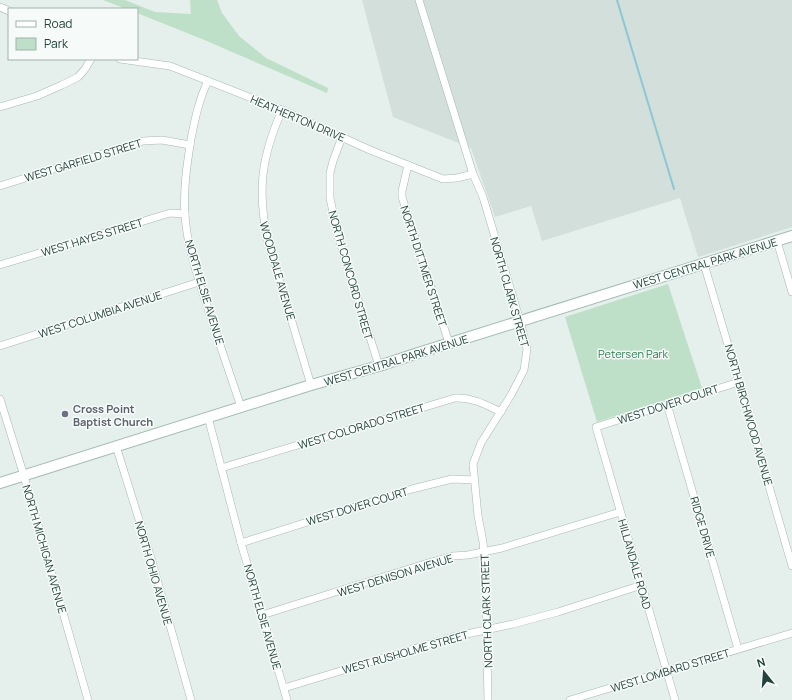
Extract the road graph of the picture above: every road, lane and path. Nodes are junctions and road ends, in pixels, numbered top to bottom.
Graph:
1 (419, 0) edge
2 (90, 60) edge
3 (127, 60) edge
4 (208, 81) junction
5 (0, 107) edge
6 (282, 110) junction
7 (342, 137) junction
8 (190, 145) junction
9 (408, 165) junction
10 (473, 174) junction
11 (0, 186) edge
12 (185, 214) junction
13 (792, 236) edge
14 (777, 241) junction
15 (704, 264) junction
16 (0, 265) edge
17 (199, 282) junction
18 (792, 292) edge
19 (520, 321) junction
20 (449, 343) junction
21 (0, 346) edge
22 (379, 366) junction
23 (739, 382) junction
24 (311, 386) junction
25 (0, 398) edge
26 (667, 404) junction
27 (241, 407) junction
28 (501, 412) junction
29 (208, 418) junction
30 (596, 427) joint
31 (116, 446) junction
32 (221, 468) junction
33 (24, 476) junction
34 (474, 480) junction
35 (0, 483) edge
36 (620, 512) junction
37 (241, 543) junction
38 (484, 552) junction
39 (792, 566) edge
40 (642, 585) junction
41 (262, 615) junction
42 (487, 630) junction
43 (792, 633) edge
44 (738, 649) junction
45 (667, 671) junction
46 (284, 688) junction
47 (88, 700) edge
48 (191, 700) edge
49 (287, 700) edge
50 (488, 700) edge
51 (570, 700) edge
52 (675, 700) edge

1 - 10 street, NORTH CLARK STREET
2 - 5 street
3 - 4 street, HEATHERTON DRIVE
4 - 6 street, HEATHERTON DRIVE
4 - 8 street, NORTH ELSIE AVENUE
6 - 7 street, HEATHERTON DRIVE
6 - 24 street, WOODDALE AVENUE
7 - 9 street, HEATHERTON DRIVE
7 - 22 street, NORTH CONCORD STREET
8 - 11 street, WEST GARFIELD STREET
8 - 12 street, NORTH ELSIE AVENUE
9 - 10 street, HEATHERTON DRIVE
9 - 20 street, NORTH DITTMER STREET
10 - 19 street, NORTH CLARK STREET
12 - 16 street, WEST HAYES STREET
12 - 17 street, NORTH ELSIE AVENUE
13 - 14 street, WEST CENTRAL PARK AVENUE
14 - 15 street, WEST CENTRAL PARK AVENUE
14 - 18 street
15 - 19 street, WEST CENTRAL PARK AVENUE
15 - 23 street, NORTH BIRCHWOOD AVENUE
17 - 21 street, WEST COLUMBIA AVENUE
17 - 27 street, NORTH ELSIE AVENUE
19 - 20 street, WEST CENTRAL PARK AVENUE
19 - 28 street, NORTH CLARK STREET
20 - 22 street, WEST CENTRAL PARK AVENUE
22 - 24 street, WEST CENTRAL PARK AVENUE
23 - 26 street, WEST DOVER COURT
23 - 39 street, NORTH BIRCHWOOD AVENUE
24 - 27 street, WEST CENTRAL PARK AVENUE
25 - 33 street, NORTH MICHIGAN AVENUE
26 - 30 street, WEST DOVER COURT
26 - 44 street, RIDGE DRIVE
27 - 29 street, WEST CENTRAL PARK AVENUE
28 - 32 street, WEST COLORADO STREET
28 - 34 street, NORTH CLARK STREET
29 - 31 street, WEST CENTRAL PARK AVENUE
29 - 32 street, NORTH ELSIE AVENUE
30 - 36 street, HILLANDALE ROAD
31 - 33 street, WEST CENTRAL PARK AVENUE
31 - 48 street, NORTH OHIO AVENUE
32 - 37 street, NORTH ELSIE AVENUE
33 - 35 street, WEST CENTRAL PARK AVENUE
33 - 47 street, NORTH MICHIGAN AVENUE
34 - 37 street, WEST DOVER COURT
34 - 38 street, NORTH CLARK STREET
36 - 38 street, WEST DENISON AVENUE
36 - 40 street, HILLANDALE ROAD
37 - 41 street, NORTH ELSIE AVENUE
38 - 41 street, WEST DENISON AVENUE
38 - 42 street, NORTH CLARK STREET
40 - 42 street, WEST RUSHOLME STREET
40 - 45 street, HILLANDALE ROAD
41 - 46 street, NORTH ELSIE AVENUE
42 - 46 street, WEST RUSHOLME STREET
42 - 50 street, NORTH CLARK STREET
43 - 44 street, WEST LOMBARD STREET
44 - 45 street, WEST LOMBARD STREET
45 - 51 street, WEST LOMBARD STREET
45 - 52 street, HILLANDALE ROAD
46 - 49 street, NORTH ELSIE AVENUE

